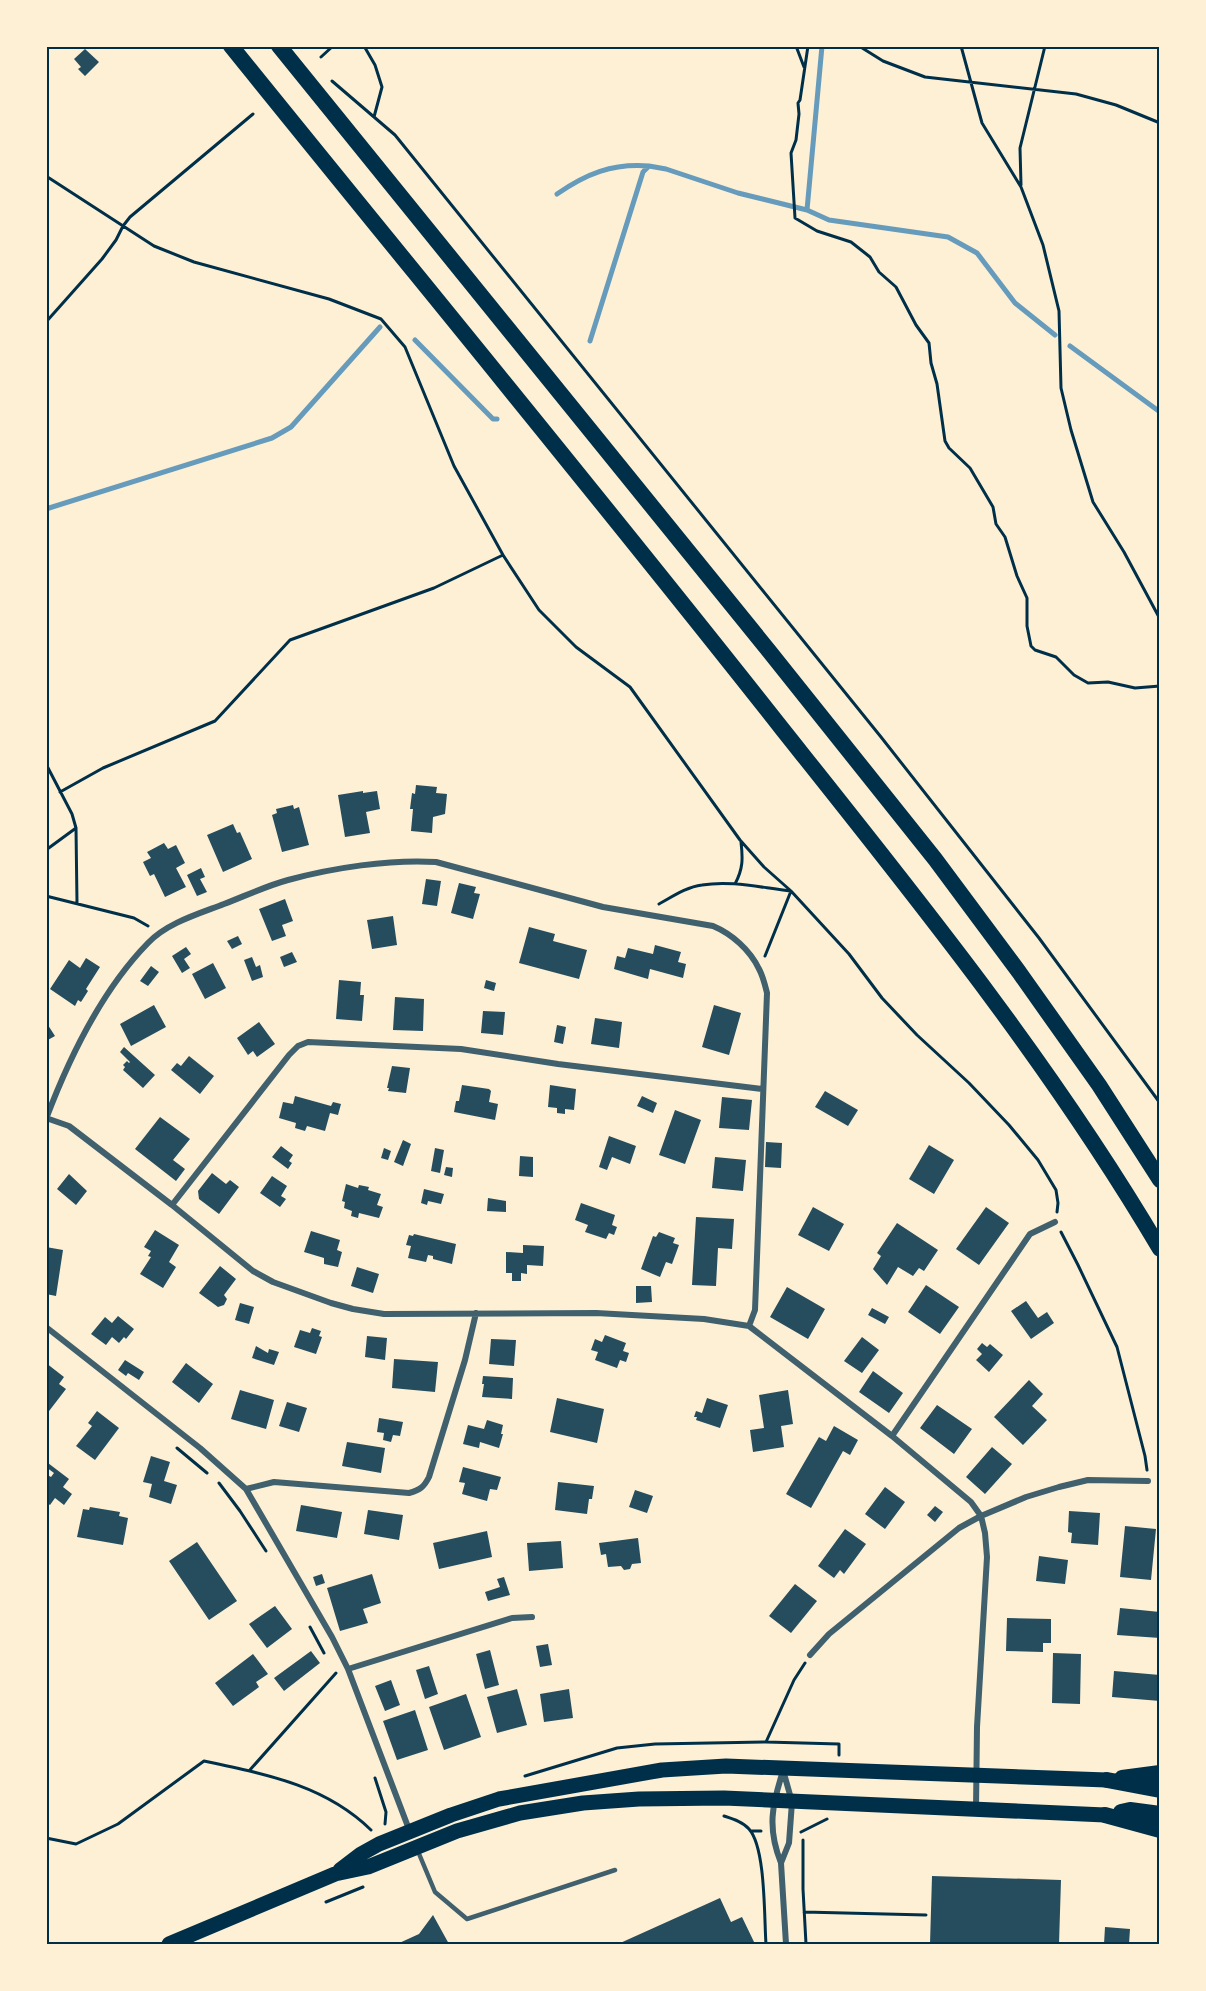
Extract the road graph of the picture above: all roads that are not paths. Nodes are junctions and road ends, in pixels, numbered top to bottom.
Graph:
1 (231, 46) edge
2 (279, 46) edge
3 (762, 1089) junction
4 (47, 1119) edge
5 (1160, 1180) edge
6 (172, 1205) junction
7 (1055, 1222) road end
8 (1160, 1249) edge
9 (476, 1313) junction
10 (749, 1326) junction
11 (46, 1327) edge
12 (892, 1436) junction
13 (1148, 1481) road end
14 (246, 1489) junction
15 (981, 1516) junction
16 (532, 1617) dead end
17 (810, 1655) road end
18 (348, 1669) junction
19 (783, 1769) junction
20 (1160, 1773) edge
21 (976, 1776) junction
22 (1107, 1780) junction
23 (1160, 1790) edge
24 (773, 1801) junction
25 (792, 1802) junction
26 (976, 1810) junction
27 (1160, 1814) edge
28 (1105, 1815) junction
29 (1160, 1830) edge
30 (409, 1831) junction
31 (416, 1847) junction
32 (781, 1863) junction
33 (615, 1870) dead end
34 (335, 1874) junction
35 (169, 1944) edge
36 (786, 1944) edge

1 - 8 highway
2 - 5 highway
3 - 4 street
3 - 6 street
3 - 10 street
4 - 6 street
6 - 9 street
7 - 12 street
9 - 10 street
9 - 14 street
10 - 12 street
11 - 14 street
12 - 15 street
13 - 15 street
14 - 18 street
15 - 17 street
15 - 21 street
16 - 18 street
18 - 30 street
19 - 21 main road
19 - 24 street
19 - 25 street
19 - 30 main road
20 - 22 highway
21 - 22 main road
21 - 26 street
22 - 23 highway
24 - 25 main road
24 - 31 main road
24 - 32 street
25 - 26 main road
25 - 32 street
26 - 28 main road
27 - 28 highway
28 - 29 highway
30 - 31 street
30 - 34 main road
31 - 33 lane
31 - 34 main road
32 - 36 street
34 - 35 main road

